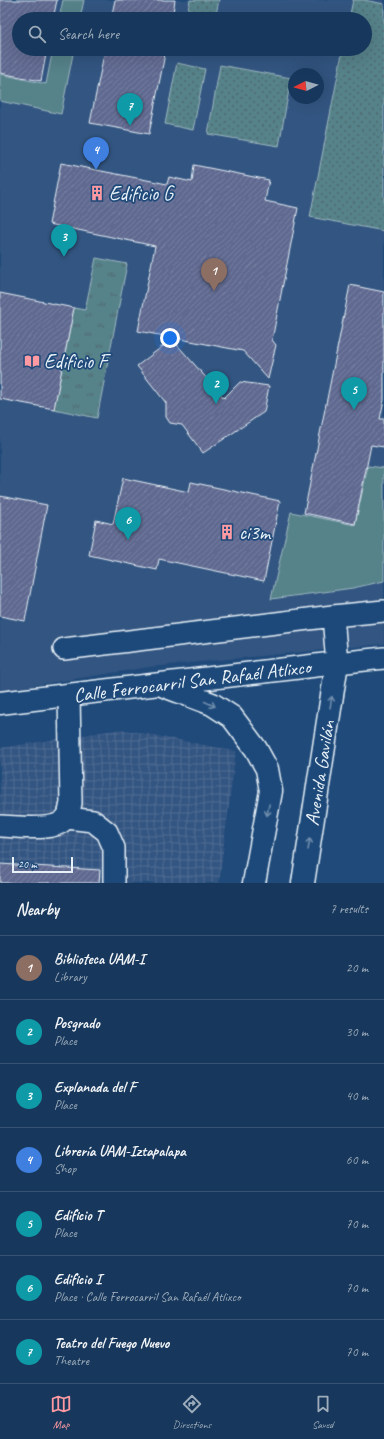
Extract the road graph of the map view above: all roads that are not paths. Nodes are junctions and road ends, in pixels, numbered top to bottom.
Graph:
1 (384, 597) edge
2 (384, 612) edge
3 (340, 616) junction
4 (64, 649) dead end
5 (384, 658) edge
6 (337, 663) junction
7 (160, 685) junction
8 (69, 696) junction
9 (0, 704) edge
10 (67, 818) junction
11 (0, 826) edge
12 (114, 883) edge
13 (254, 883) edge
14 (303, 883) edge

1 - 3 street
2 - 3 street
3 - 4 street
3 - 6 street
5 - 6 street, Calle Ferrocarril San Rafaél Atlixco
6 - 7 main road, Calle Ferrocarril San Rafaél Atlixco
14 -> 6 main road, Avenida Gavilán
7 - 8 main road, Calle Ferrocarril San Rafaél Atlixco
7 -> 13 main road
8 - 9 main road, Calle Ferrocarril San Rafaél Atlixco
8 - 10 street
10 - 11 street
10 - 12 street

